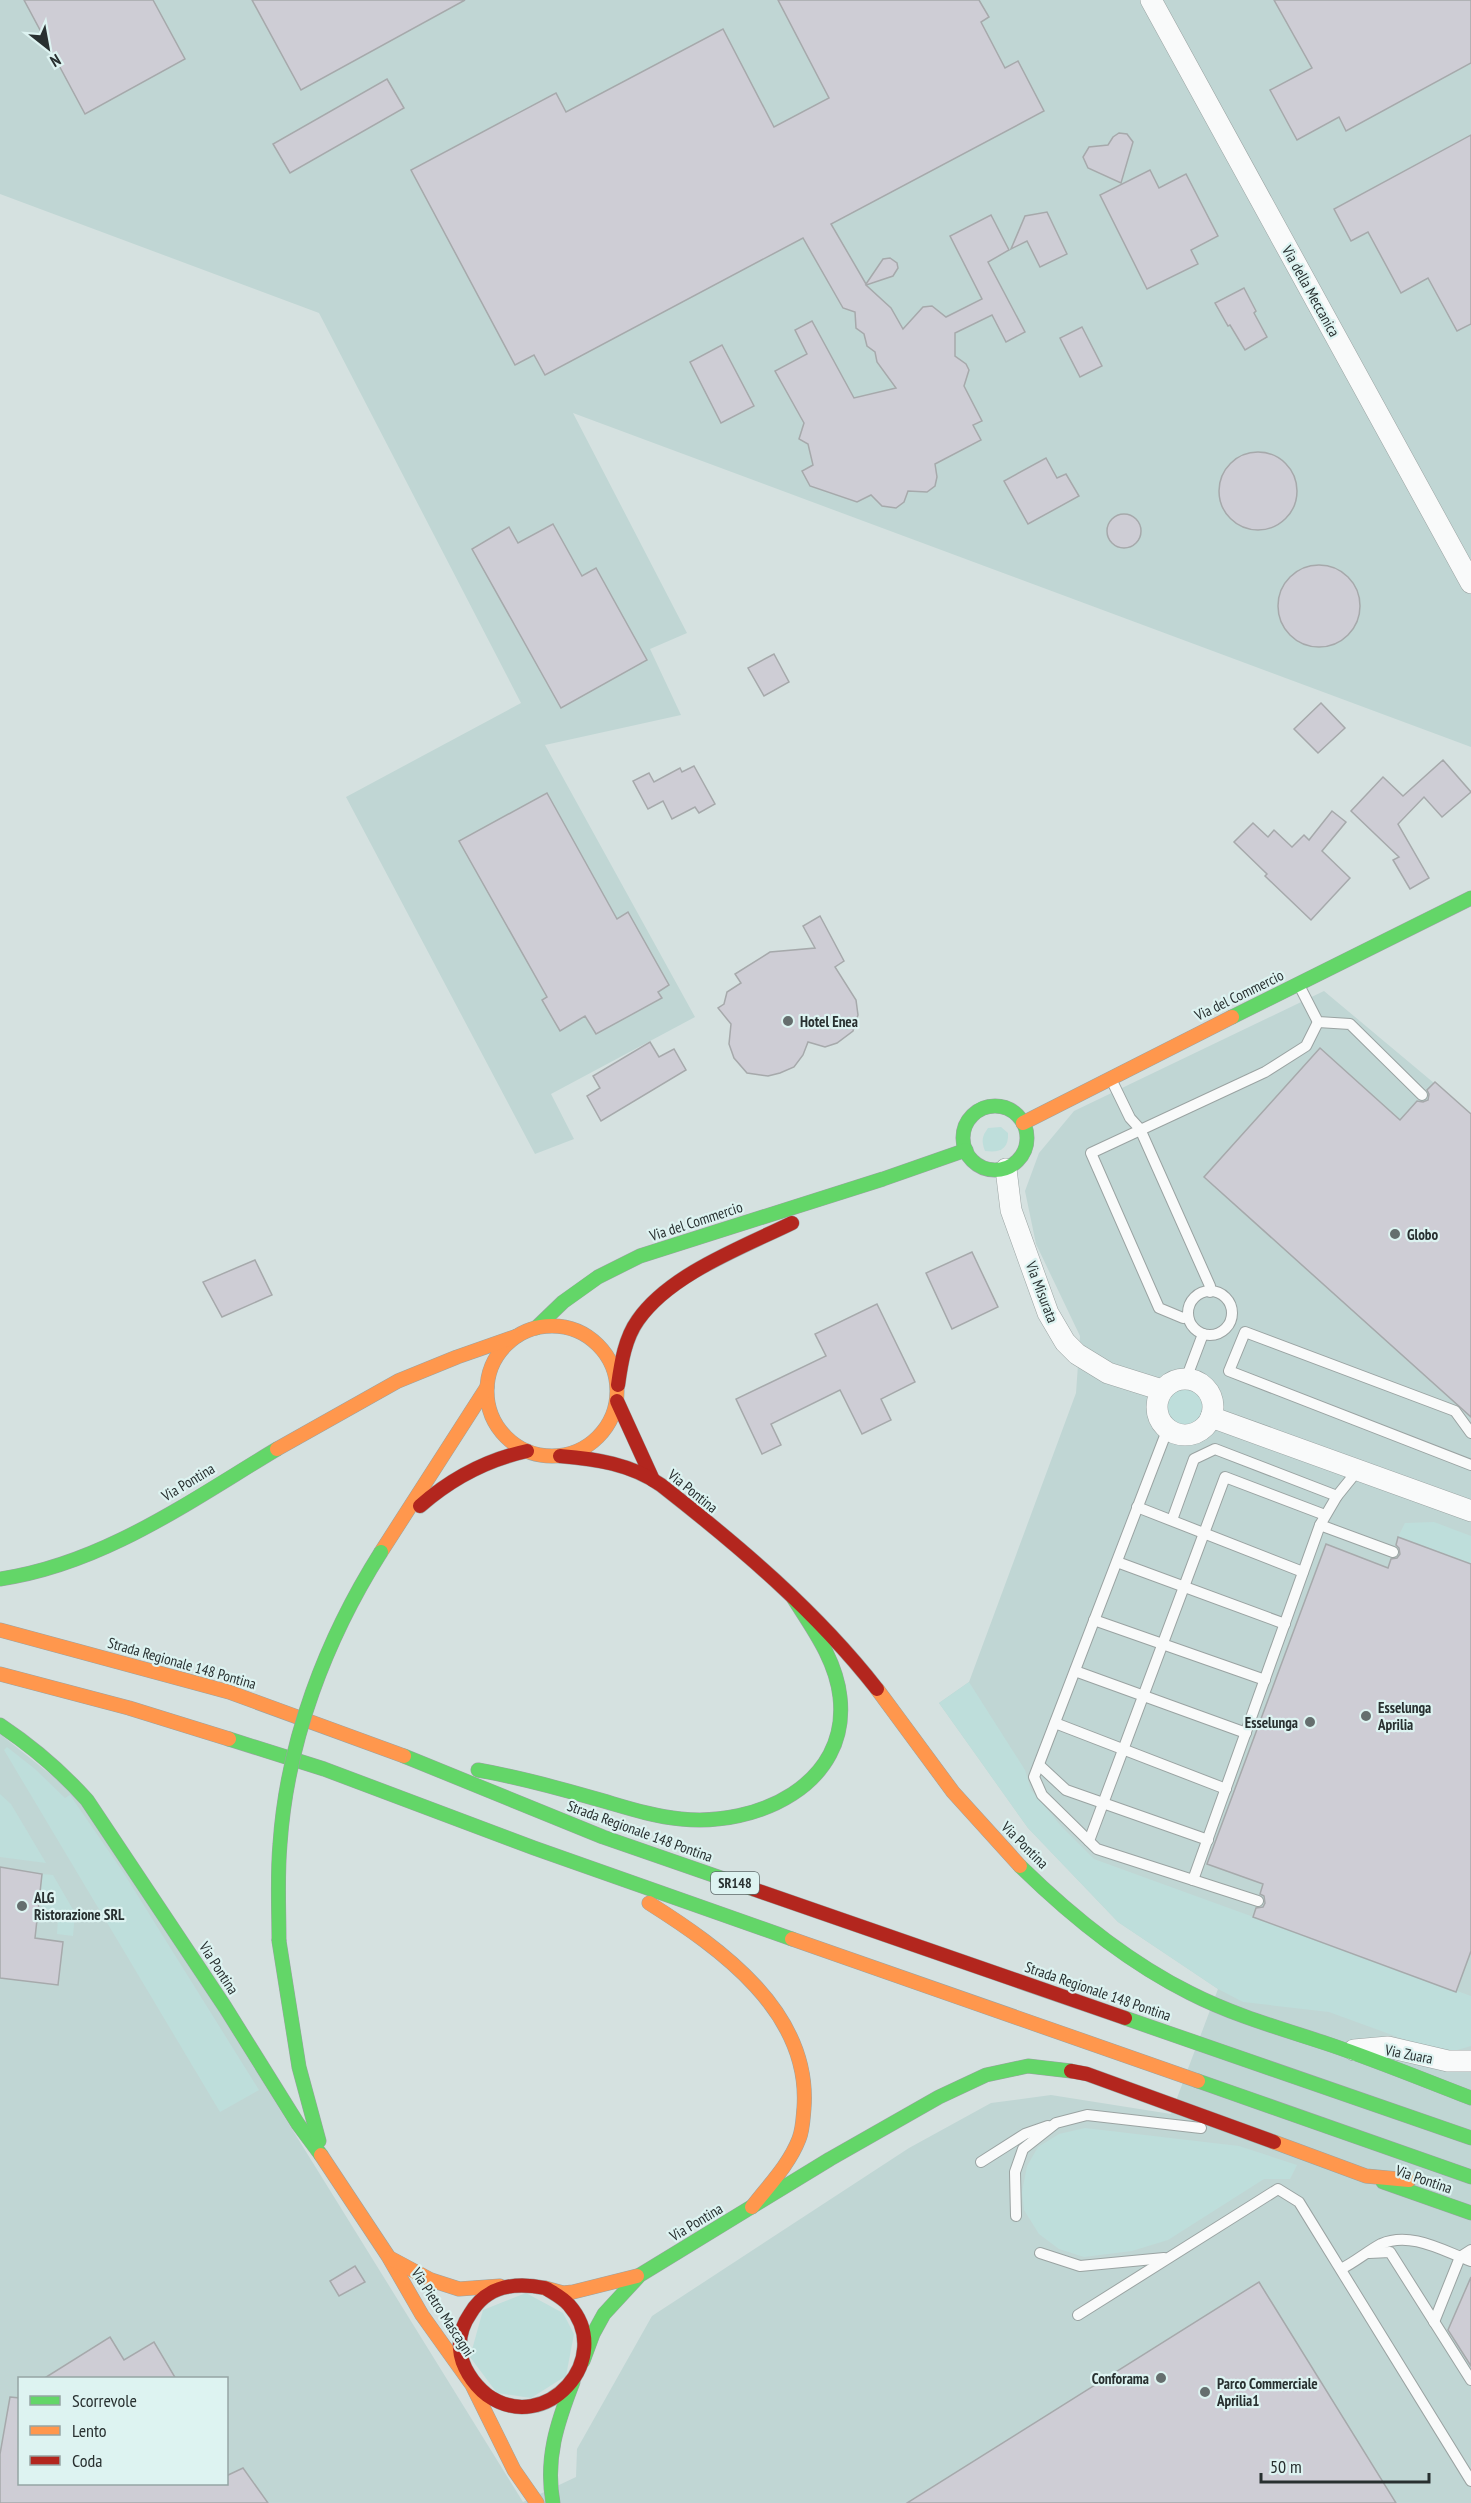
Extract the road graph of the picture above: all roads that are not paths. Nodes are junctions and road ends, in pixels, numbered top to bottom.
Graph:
1 (1151, 0) edge
2 (1471, 583) edge
3 (1471, 898) edge
4 (1299, 984) junction
5 (1318, 1022) junction
6 (1111, 1077) junction
7 (1422, 1095) dead end
8 (1023, 1124) junction
9 (1140, 1129) junction
10 (966, 1150) junction
11 (1006, 1169) junction
12 (883, 1179) junction
13 (1210, 1292) junction
14 (1188, 1316) junction
15 (1227, 1327) junction
16 (536, 1328) junction
17 (1245, 1332) junction
18 (1203, 1334) junction
19 (517, 1336) junction
20 (1186, 1379) junction
21 (618, 1385) junction
22 (487, 1387) junction
23 (1162, 1390) junction
24 (617, 1401) junction
25 (1211, 1417) junction
26 (1168, 1428) junction
27 (1471, 1433) edge
28 (527, 1451) junction
29 (560, 1456) junction
30 (1471, 1465) edge
31 (1358, 1470) junction
32 (653, 1480) junction
33 (1337, 1496) junction
34 (1137, 1507) junction
35 (1471, 1510) edge
36 (1172, 1520) junction
37 (1322, 1520) junction
38 (1204, 1533) junction
39 (381, 1552) junction
40 (1393, 1552) dead end
41 (1117, 1562) junction
42 (1303, 1572) junction
43 (0, 1579) edge
44 (1184, 1587) junction
45 (794, 1599) junction
46 (1095, 1620) junction
47 (1285, 1624) junction
48 (0, 1630) edge
49 (1163, 1644) junction
50 (1075, 1671) junction
51 (0, 1674) edge
52 (1265, 1680) junction
53 (1143, 1696) junction
54 (1055, 1723) junction
55 (0, 1725) edge
56 (1246, 1733) junction
57 (1123, 1749) junction
58 (420, 1762) junction
59 (1039, 1765) junction
60 (1226, 1789) junction
61 (1103, 1803) junction
62 (1208, 1840) junction
63 (1089, 1841) junction
64 (534, 1848) junction
65 (1194, 1880) junction
66 (1258, 1901) dead end
67 (1347, 2051) junction
68 (1471, 2061) edge
69 (1471, 2098) edge
70 (1056, 2123) junction
71 (1243, 2132) junction
72 (1471, 2138) edge
73 (326, 2161) junction
74 (981, 2162) dead end
75 (1366, 2176) junction
76 (1471, 2177) edge
77 (1429, 2182) dead end
78 (1450, 2184) dead end
79 (1471, 2187) edge
80 (752, 2206) junction
81 (1470, 2215) edge
82 (1016, 2216) dead end
83 (1471, 2250) edge
84 (1040, 2253) dead end
85 (1369, 2253) junction
86 (388, 2256) junction
87 (1167, 2257) junction
88 (1460, 2257) junction
89 (1471, 2261) edge
90 (1341, 2269) junction
91 (639, 2275) junction
92 (504, 2286) junction
93 (547, 2289) junction
94 (1078, 2315) dead end
95 (1434, 2322) junction
96 (583, 2361) junction
97 (1471, 2380) edge
98 (573, 2382) junction
99 (472, 2385) junction
100 (1471, 2481) edge
101 (537, 2503) edge
102 (553, 2503) edge

1 - 2 street, Via della Meccanica
3 - 4 main road, Via del Commercio
4 - 5 lane
4 - 6 main road, Via del Commercio
5 - 7 lane
5 - 9 lane
6 - 8 main road, Via del Commercio
6 - 9 lane
8 - 10 main road
8 - 11 main road
9 - 13 lane
9 - 14 lane
10 - 11 main road
10 - 12 main road, Via del Commercio
11 - 23 street, Via Misurata
12 - 16 main road, Via del Commercio
12 - 21 main road, Via del Commercio
13 - 14 lane
13 - 15 lane
14 - 18 lane
15 - 17 lane
15 - 18 lane
16 - 19 main road
16 - 21 main road
17 - 27 lane
17 - 30 lane
18 - 20 lane
19 - 22 main road
19 - 43 main road, Via Pontina
20 - 23 street
20 - 25 street
21 - 24 main road
22 - 28 main road
22 - 39 main road
23 - 26 street
24 - 29 main road
24 - 32 main road, Via Pontina
25 - 26 street
25 - 31 street
26 - 34 lane
28 - 29 main road
28 - 39 main road
29 - 32 main road, Via Pontina
31 - 33 lane
31 - 35 street
32 - 45 main road, Via Pontina
33 - 36 lane
33 - 37 lane
34 - 36 lane
34 - 41 lane
36 - 38 lane
37 - 38 lane
37 - 40 lane
37 - 42 lane
38 - 42 lane
38 - 44 lane
39 - 73 main road, bridge
41 - 44 lane
41 - 46 lane
42 - 47 lane
44 - 47 lane
44 - 49 lane
45 - 58 main road
45 - 67 main road, Via Pontina
46 - 49 lane
46 - 50 lane
47 - 52 lane
48 - 58 main road, Strada Regionale 148 Pontina / SR148
49 - 52 lane
49 - 53 lane
50 - 53 lane
50 - 54 lane
51 - 64 main road, SR148
52 - 56 lane
53 - 56 lane
53 - 57 lane
54 - 57 lane
54 - 59 lane
55 - 73 main road, Via Pontina
56 - 60 lane
57 - 60 lane
57 - 61 lane
58 - 72 main road, Strada Regionale 148 Pontina / SR148
59 - 61 lane
59 - 63 lane
60 - 62 lane
61 - 62 lane
61 - 63 lane
62 - 65 lane
63 - 65 lane
64 - 76 main road, SR148
64 - 80 main road
65 - 66 lane
67 - 68 street, Via Zuara
67 - 69 main road, Via Pontina
70 - 71 lane
70 - 74 lane
70 - 82 lane
71 - 75 main road, Via Pontina
71 - 80 main road, Via Pontina
73 - 86 main road, Via Pietro Mascagni
75 - 77 main road, Via Pontina
75 - 81 main road, Via Pontina
78 - 79 main road
80 - 91 main road, Via Pontina
83 - 88 lane
84 - 87 lane
85 - 88 lane
85 - 90 lane
85 - 95 lane
86 - 92 main road, Via Pietro Mascagni
86 - 99 main road, Via Pietro Mascagni
87 - 90 lane
87 - 94 lane
88 - 89 lane
88 - 95 lane
90 - 100 lane
91 - 93 main road, Via Pietro Mascagni
91 - 96 main road, Via Pietro Mascagni
92 - 93 main road, Via Pietro Mascagni
92 - 99 main road, Via Pietro Mascagni
93 - 96 main road, Via Pietro Mascagni
95 - 97 lane
96 - 98 main road, Via Pietro Mascagni
98 - 99 main road, Via Pietro Mascagni
98 - 102 main road, Via Pietro Mascagni
99 - 101 main road, Via Pietro Mascagni

